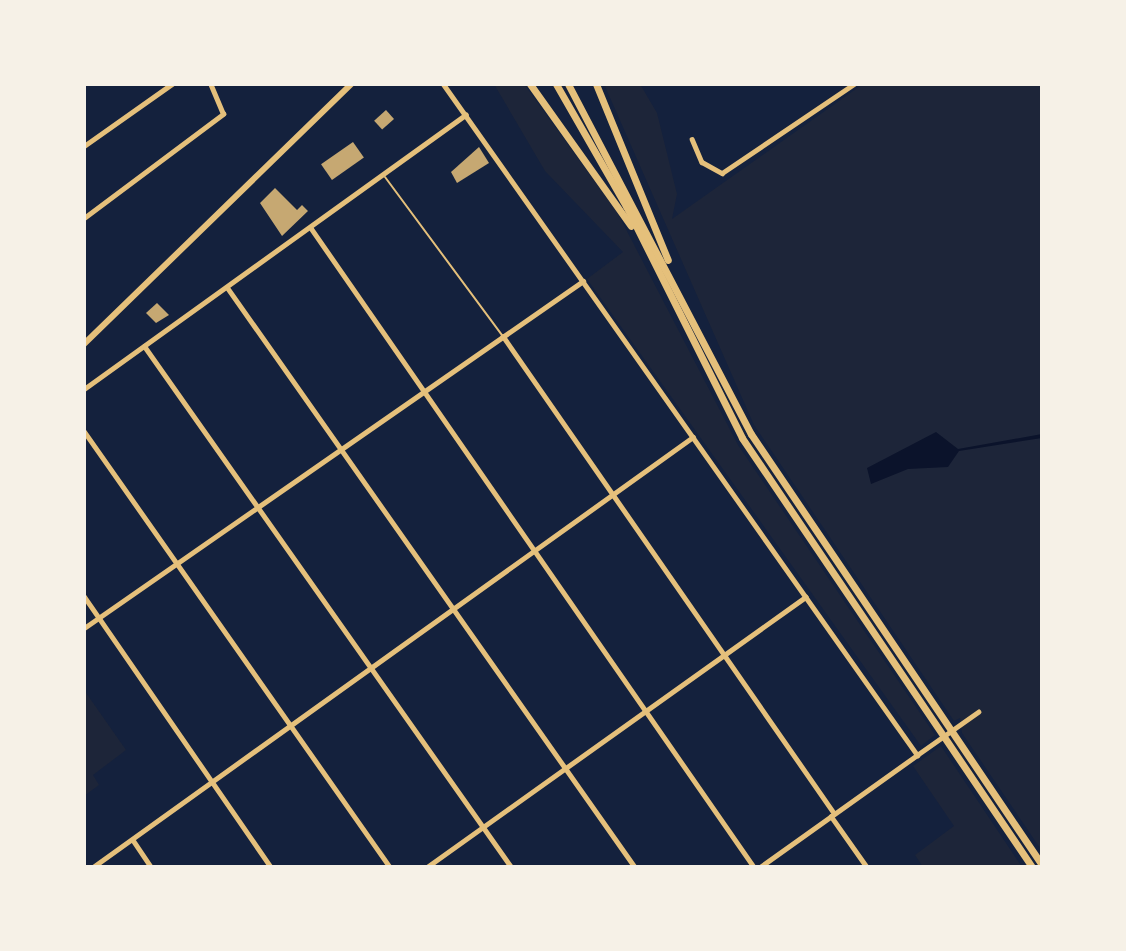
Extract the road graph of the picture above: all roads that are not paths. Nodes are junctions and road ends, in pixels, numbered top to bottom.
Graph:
1 (172, 84) edge
2 (351, 84) edge
3 (443, 84) edge
4 (530, 84) edge
5 (556, 84) edge
6 (568, 84) edge
7 (596, 84) edge
8 (854, 84) edge
9 (212, 86) edge
10 (466, 116) junction
11 (692, 139) dead end
12 (84, 146) edge
13 (383, 175) junction
14 (84, 218) edge
15 (311, 228) junction
16 (652, 257) junction
17 (583, 281) junction
18 (675, 284) junction
19 (227, 287) junction
20 (503, 336) junction
21 (84, 344) edge
22 (144, 346) junction
23 (84, 389) edge
24 (424, 393) junction
25 (84, 431) edge
26 (694, 436) junction
27 (343, 449) junction
28 (613, 495) junction
29 (260, 507) junction
30 (535, 551) junction
31 (179, 565) junction
32 (84, 596) edge
33 (806, 597) junction
34 (454, 609) junction
35 (99, 618) junction
36 (84, 628) edge
37 (723, 655) junction
38 (374, 667) junction
39 (646, 711) junction
40 (978, 712) dead end
41 (290, 725) junction
42 (917, 755) junction
43 (565, 769) junction
44 (212, 782) junction
45 (832, 814) junction
46 (484, 827) junction
47 (133, 840) junction
48 (1042, 865) edge
49 (93, 867) edge
50 (152, 867) edge
51 (271, 867) edge
52 (390, 867) edge
53 (427, 867) edge
54 (512, 867) edge
55 (635, 867) edge
56 (757, 867) edge
57 (867, 867) edge
58 (1032, 867) edge

1 - 12 street
2 - 21 main road
3 - 10 street
4 - 16 highway
5 - 16 highway
6 - 18 highway
7 - 18 highway
8 - 11 street
9 - 14 street
10 - 13 street
10 - 17 street
13 - 15 street
13 - 20 lane
15 - 19 street
15 - 24 street
16 - 58 highway
17 - 20 street
17 - 26 street
18 - 48 highway
19 - 22 street
19 - 27 street
20 - 24 street
20 - 28 street
22 - 23 street
22 - 29 street
24 - 27 street
24 - 30 street
25 - 31 street
26 - 28 street
26 - 33 street
27 - 29 street
27 - 34 street
28 - 30 street
28 - 37 street
29 - 31 street
29 - 38 street
30 - 34 street
30 - 39 street
31 - 35 street
31 - 41 street
32 - 35 street
33 - 37 street
33 - 42 street
34 - 38 street
34 - 43 street
35 - 36 street
35 - 44 street
37 - 39 street
37 - 45 street
38 - 41 street
38 - 46 street
39 - 43 street
39 - 56 street
40 - 42 street
41 - 44 street
41 - 52 street
42 - 45 street
43 - 46 street
43 - 55 street
44 - 47 street
44 - 51 street
45 - 56 street
45 - 57 street
46 - 53 street
46 - 54 street
47 - 49 street
47 - 50 street

